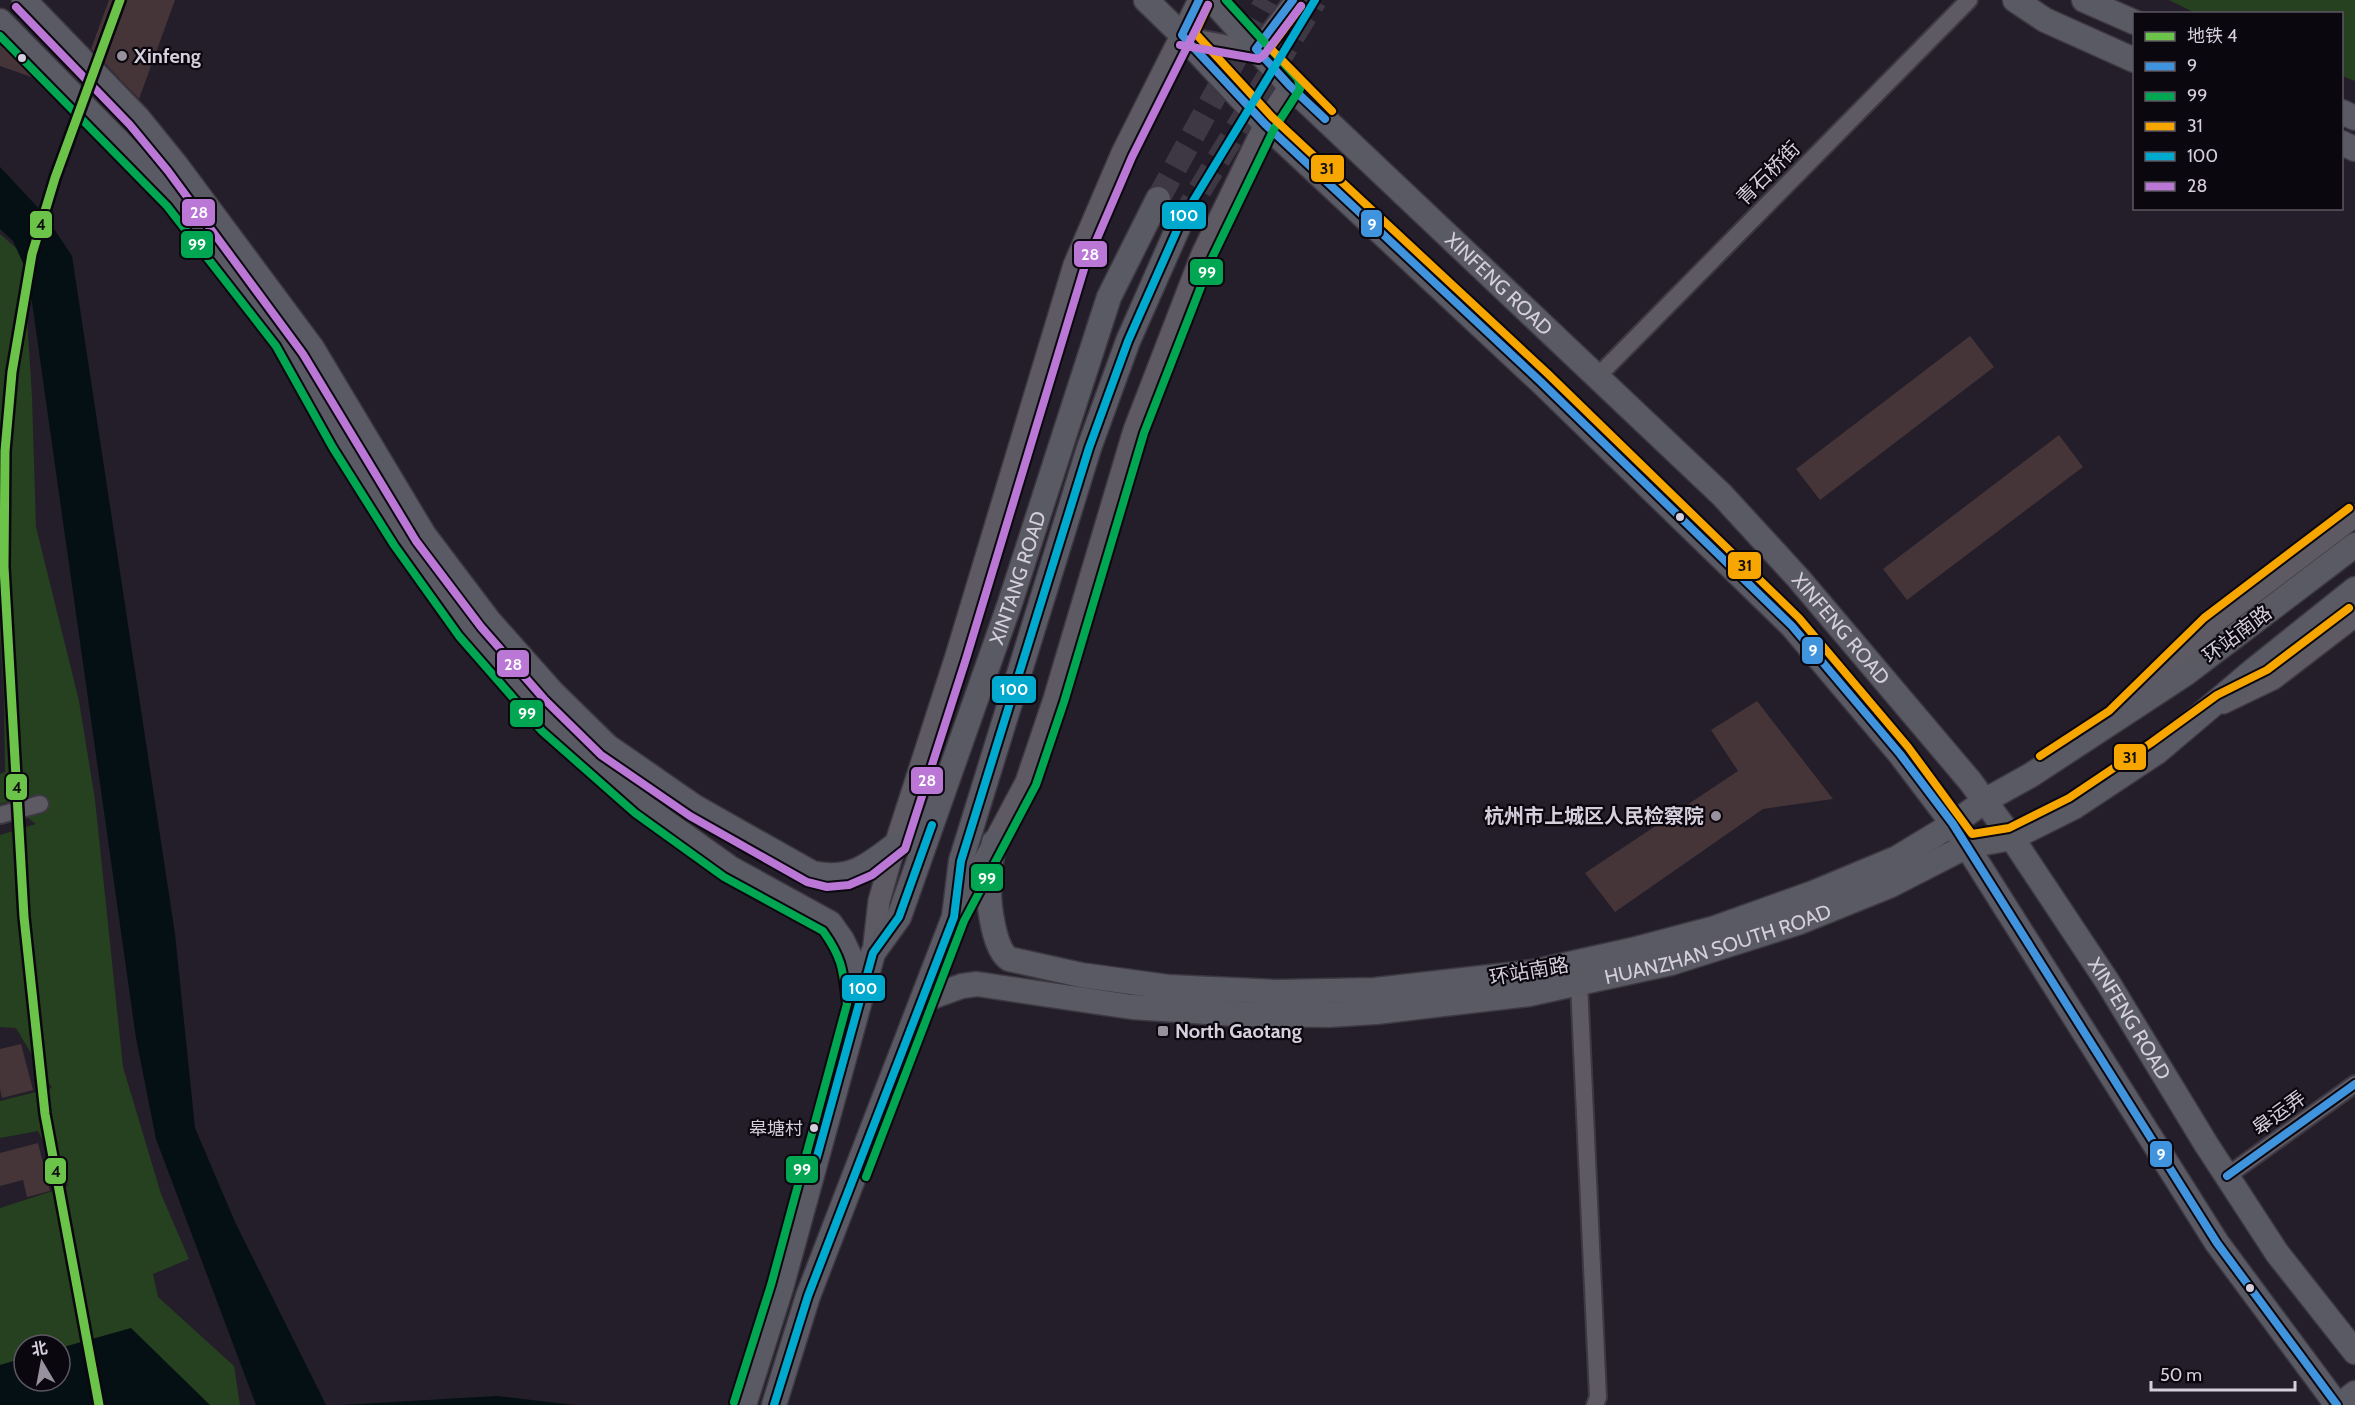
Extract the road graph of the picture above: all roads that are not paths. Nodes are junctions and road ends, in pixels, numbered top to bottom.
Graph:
1 (24, 0) edge
2 (1146, 0) edge
3 (1198, 0) edge
4 (1212, 0) edge
5 (1293, 0) edge
6 (1969, 0) edge
7 (2015, 0) edge
8 (2084, 0) edge
9 (0, 21) edge
10 (2133, 22) edge
11 (1182, 35) junction
12 (1256, 49) junction
13 (2133, 60) edge
14 (1290, 86) junction
15 (1265, 124) junction
16 (1158, 199) tunnel mouth
17 (1181, 221) tunnel mouth
18 (1598, 376) junction
19 (2355, 516) edge
20 (2355, 545) edge
21 (2355, 589) edge
22 (2355, 616) edge
23 (2116, 719) junction
24 (2157, 752) junction
25 (1986, 800) junction
26 (40, 804) dead end
27 (0, 815) edge
28 (1953, 824) junction
29 (2012, 838) junction
30 (994, 842) junction
31 (895, 845) junction
32 (1967, 846) junction
33 (954, 917) junction
34 (873, 953) junction
35 (1579, 984) junction
36 (923, 1000) junction
37 (858, 1005) junction
38 (2355, 1084) edge
39 (2227, 1176) junction
40 (2355, 1352) edge
41 (2355, 1394) edge
42 (744, 1405) edge
43 (774, 1405) edge
44 (1595, 1405) edge
45 (2339, 1405) edge

1 - 31 main road
2 - 11 main road, XINFENG ROAD
3 - 11 street, XINTANG ROAD
4 - 12 main road, XINFENG ROAD
5 - 12 street
6 - 18 street, 青石桥街
7 - 13 main road
8 - 10 main road
9 - 37 main road
11 - 12 street
11 - 15 main road, XINFENG ROAD
11 - 31 street, XINTANG ROAD
12 - 14 main road, XINFENG ROAD
14 - 15 street, XINTANG ROAD
14 - 18 main road, XINFENG ROAD
15 - 28 main road, XINFENG ROAD
15 - 30 street, XINTANG ROAD
16 - 34 main road, XINTANG ROAD
17 - 33 main road, XINTANG ROAD
18 - 25 main road, XINFENG ROAD
19 - 23 street, 环站南路
20 - 23 main road, 环站南路
21 - 24 main road, 环站南路
22 - 24 street, 环站南路
23 - 25 main road, 环站南路
24 - 29 main road, 环站南路
25 - 28 main road, 环站南路
25 - 29 main road, XINFENG ROAD
26 - 27 street
28 - 30 main road, 环站南路
28 - 32 main road, XINFENG ROAD
29 - 32 main road, 环站南路
29 - 39 main road, XINFENG ROAD
30 - 33 street, XINTANG ROAD
31 - 34 street, XINTANG ROAD
32 - 35 main road, HUANZHAN SOUTH ROAD
32 - 45 main road, XINFENG ROAD
33 - 36 main road, XINTANG ROAD
34 - 37 main road, XINTANG ROAD
35 - 36 main road, HUANZHAN SOUTH ROAD
35 - 44 street
36 - 43 main road, XINTANG ROAD
37 - 42 main road, XINTANG ROAD
38 - 39 street, 皋运弄
39 - 40 main road, XINFENG ROAD
41 - 45 main road

